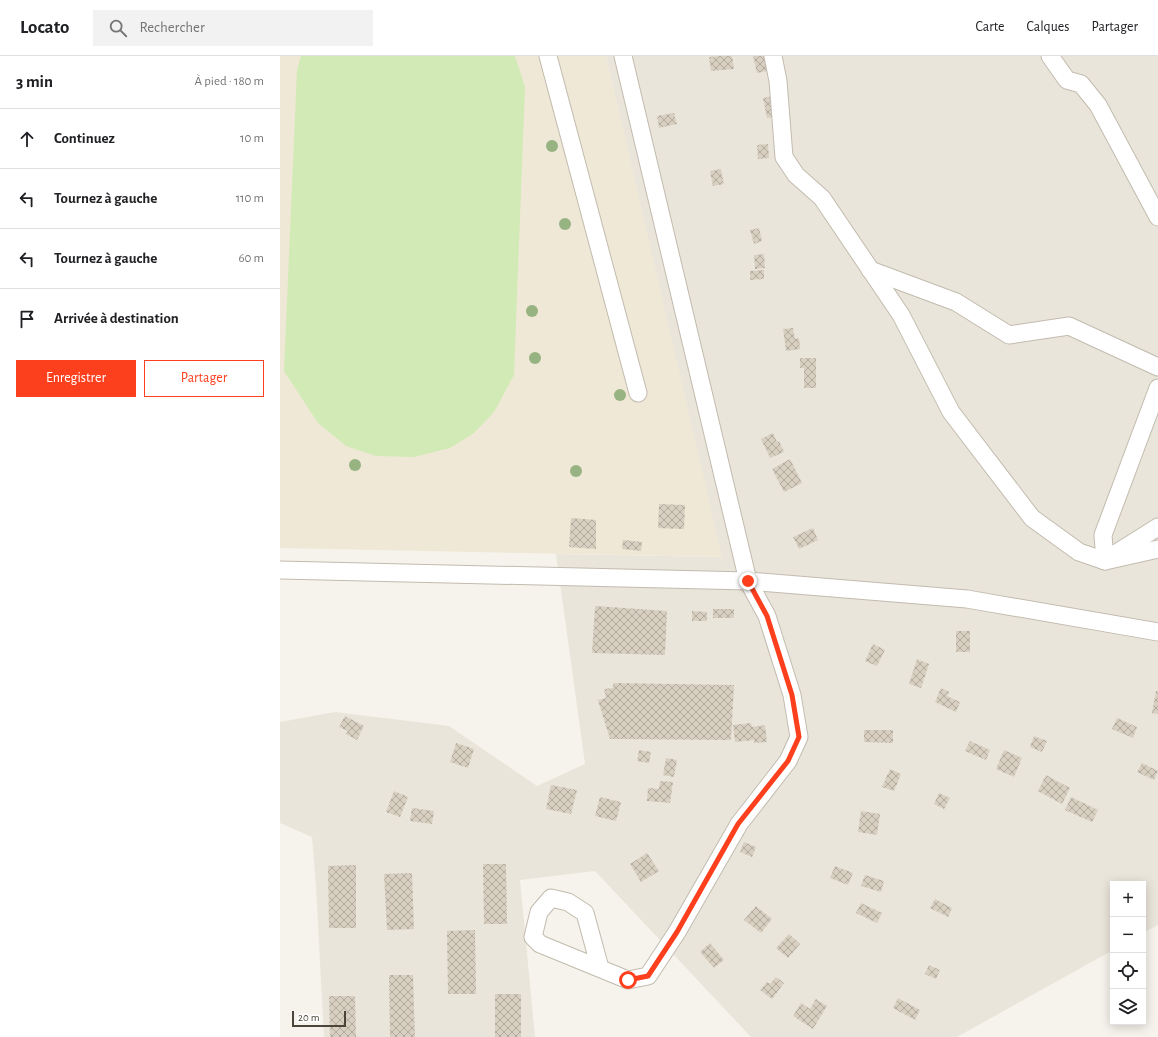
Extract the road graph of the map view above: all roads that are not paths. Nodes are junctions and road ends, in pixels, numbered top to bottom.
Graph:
1 (548, 56) edge
2 (623, 56) edge
3 (774, 56) edge
4 (1050, 56) edge
5 (1158, 217) edge
6 (870, 270) junction
7 (1158, 367) edge
8 (1158, 388) edge
9 (638, 393) dead end
10 (1158, 528) edge
11 (1158, 549) edge
12 (1105, 560) junction
13 (280, 570) edge
14 (748, 581) junction
15 (1158, 632) edge
16 (600, 968) dead end

1 - 9 street
2 - 14 street
3 - 6 street
4 - 5 street
6 - 7 street
6 - 12 street
8 - 12 street
10 - 12 street
11 - 12 street
13 - 14 street
14 - 15 street
14 - 16 street

